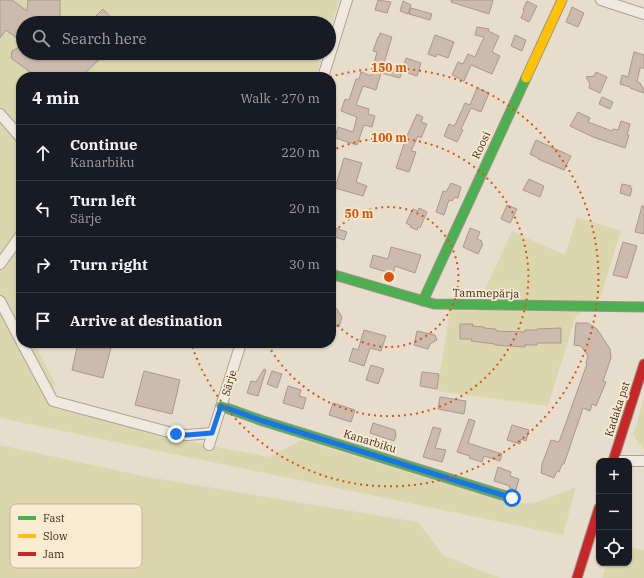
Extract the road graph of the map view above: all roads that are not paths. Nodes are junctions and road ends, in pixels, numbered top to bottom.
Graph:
1 (347, 0) edge
2 (562, 0) edge
3 (601, 0) edge
4 (644, 14) edge
5 (336, 35) edge
6 (328, 60) edge
7 (325, 72) edge
8 (0, 114) edge
9 (16, 132) edge
10 (16, 243) edge
11 (0, 264) edge
12 (336, 275) edge
13 (0, 301) edge
14 (422, 301) junction
15 (644, 307) edge
16 (16, 332) edge
17 (24, 348) edge
18 (239, 348) edge
19 (644, 364) edge
20 (221, 406) junction
21 (212, 433) junction
22 (208, 445) dead end
23 (614, 458) edge
24 (632, 461) edge
25 (644, 461) edge
26 (512, 498) dead end
27 (596, 518) edge
28 (577, 578) edge

1 - 5 street
2 - 14 street, Roosi
3 - 4 street
6 - 7 street
8 - 9 street
10 - 11 street
12 - 14 street, Tammepärja
13 - 16 street
14 - 15 street, Tammepärja
17 - 21 street
18 - 20 street, Särje
19 - 23 street, Kadaka pst
20 - 21 street, Särje
20 - 26 street, Kanarbiku
21 - 22 street, Särje
24 - 25 street
27 - 28 street

